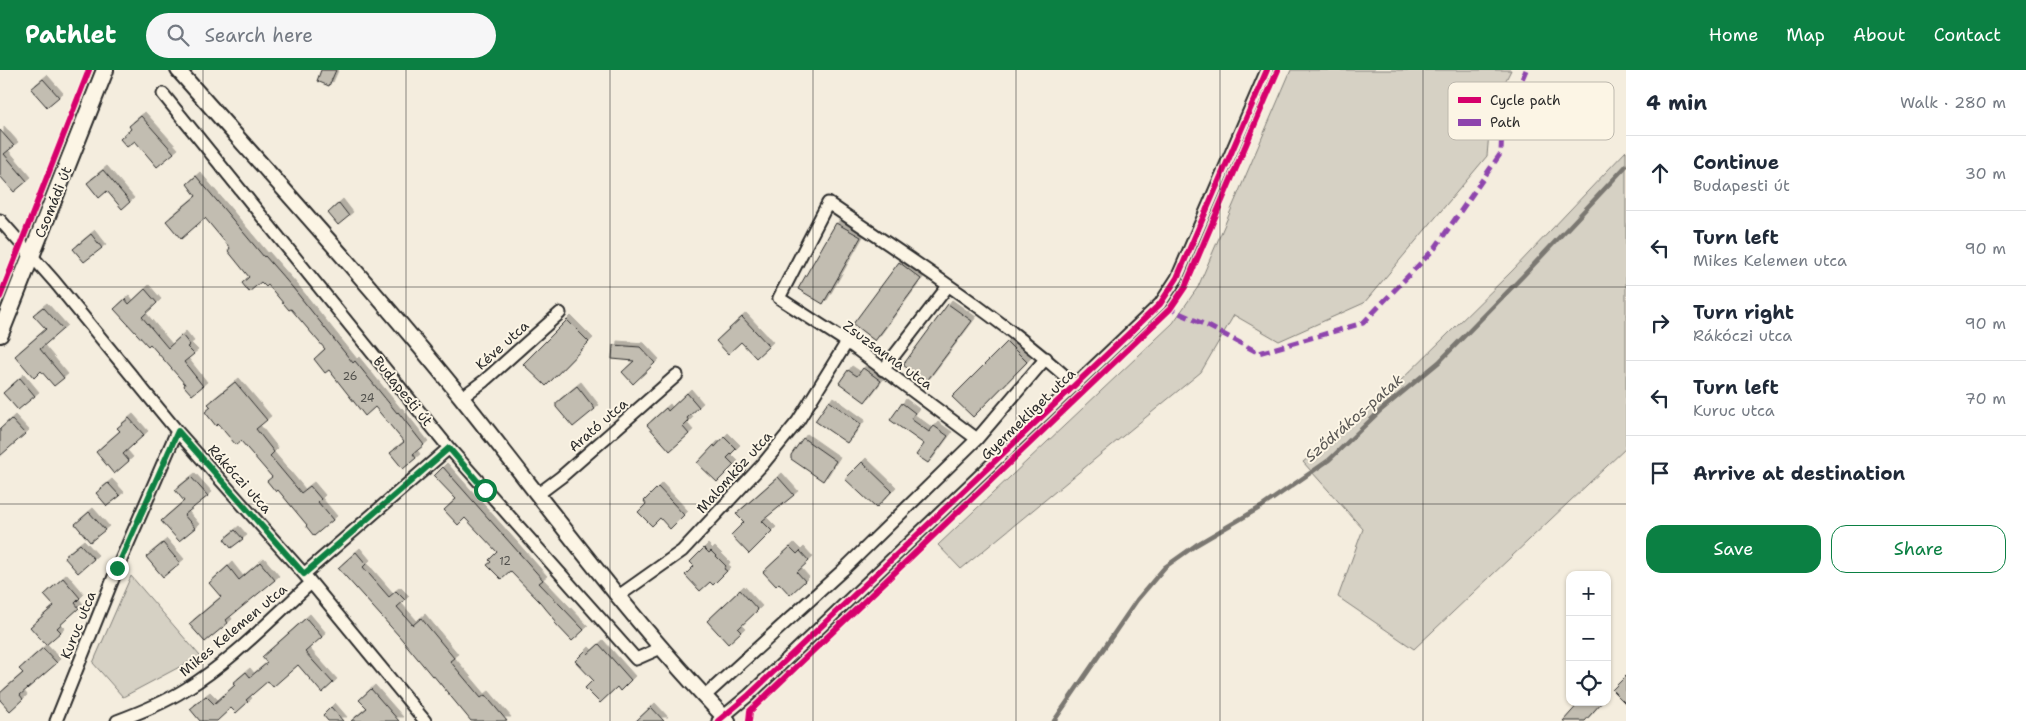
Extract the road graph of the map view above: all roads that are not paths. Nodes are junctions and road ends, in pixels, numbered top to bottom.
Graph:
1 (105, 70) edge
2 (178, 70) edge
3 (1267, 70) edge
4 (164, 94) dead end
5 (0, 220) edge
6 (32, 256) junction
7 (948, 286) junction
8 (560, 313) dead end
9 (0, 334) edge
10 (847, 342) junction
11 (1046, 358) junction
12 (883, 370) junction
13 (677, 375) dead end
14 (1075, 385) junction
15 (461, 398) junction
16 (178, 431) junction
17 (977, 439) junction
18 (449, 448) junction
19 (537, 495) junction
20 (308, 578) junction
21 (617, 597) junction
22 (661, 648) junction
23 (705, 696) junction
24 (723, 719) edge
25 (56, 721) edge
26 (117, 721) edge
27 (425, 721) edge

1 - 6 main road, Csomádi út
2 - 15 street
3 - 14 street, Gyermekliget utca
4 - 18 street, Budapesti út
5 - 6 street, Rákóczi utca
6 - 9 main road, Csomádi út
6 - 16 street, Rákóczi utca
7 - 10 street, Zsuzsanna utca
7 - 11 street
7 - 12 street
8 - 15 street, Kéve utca
10 - 12 street, Zsuzsanna utca
10 - 21 street, Malomköz utca
11 - 14 street
11 - 17 street, Gyermekliget utca
12 - 17 street, Zsuzsanna utca
13 - 19 street, Arató utca
14 - 24 street, Gyermekliget utca
15 - 19 street
16 - 20 street, Rákóczi utca
16 - 25 street, Kuruc utca
17 - 23 street, Gyermekliget utca
18 - 20 street, Mikes Kelemen utca
18 - 22 street, Budapesti út
19 - 21 street
20 - 26 street, Mikes Kelemen utca
20 - 27 street, Rákóczi utca
21 - 22 street
22 - 23 street
23 - 24 street

